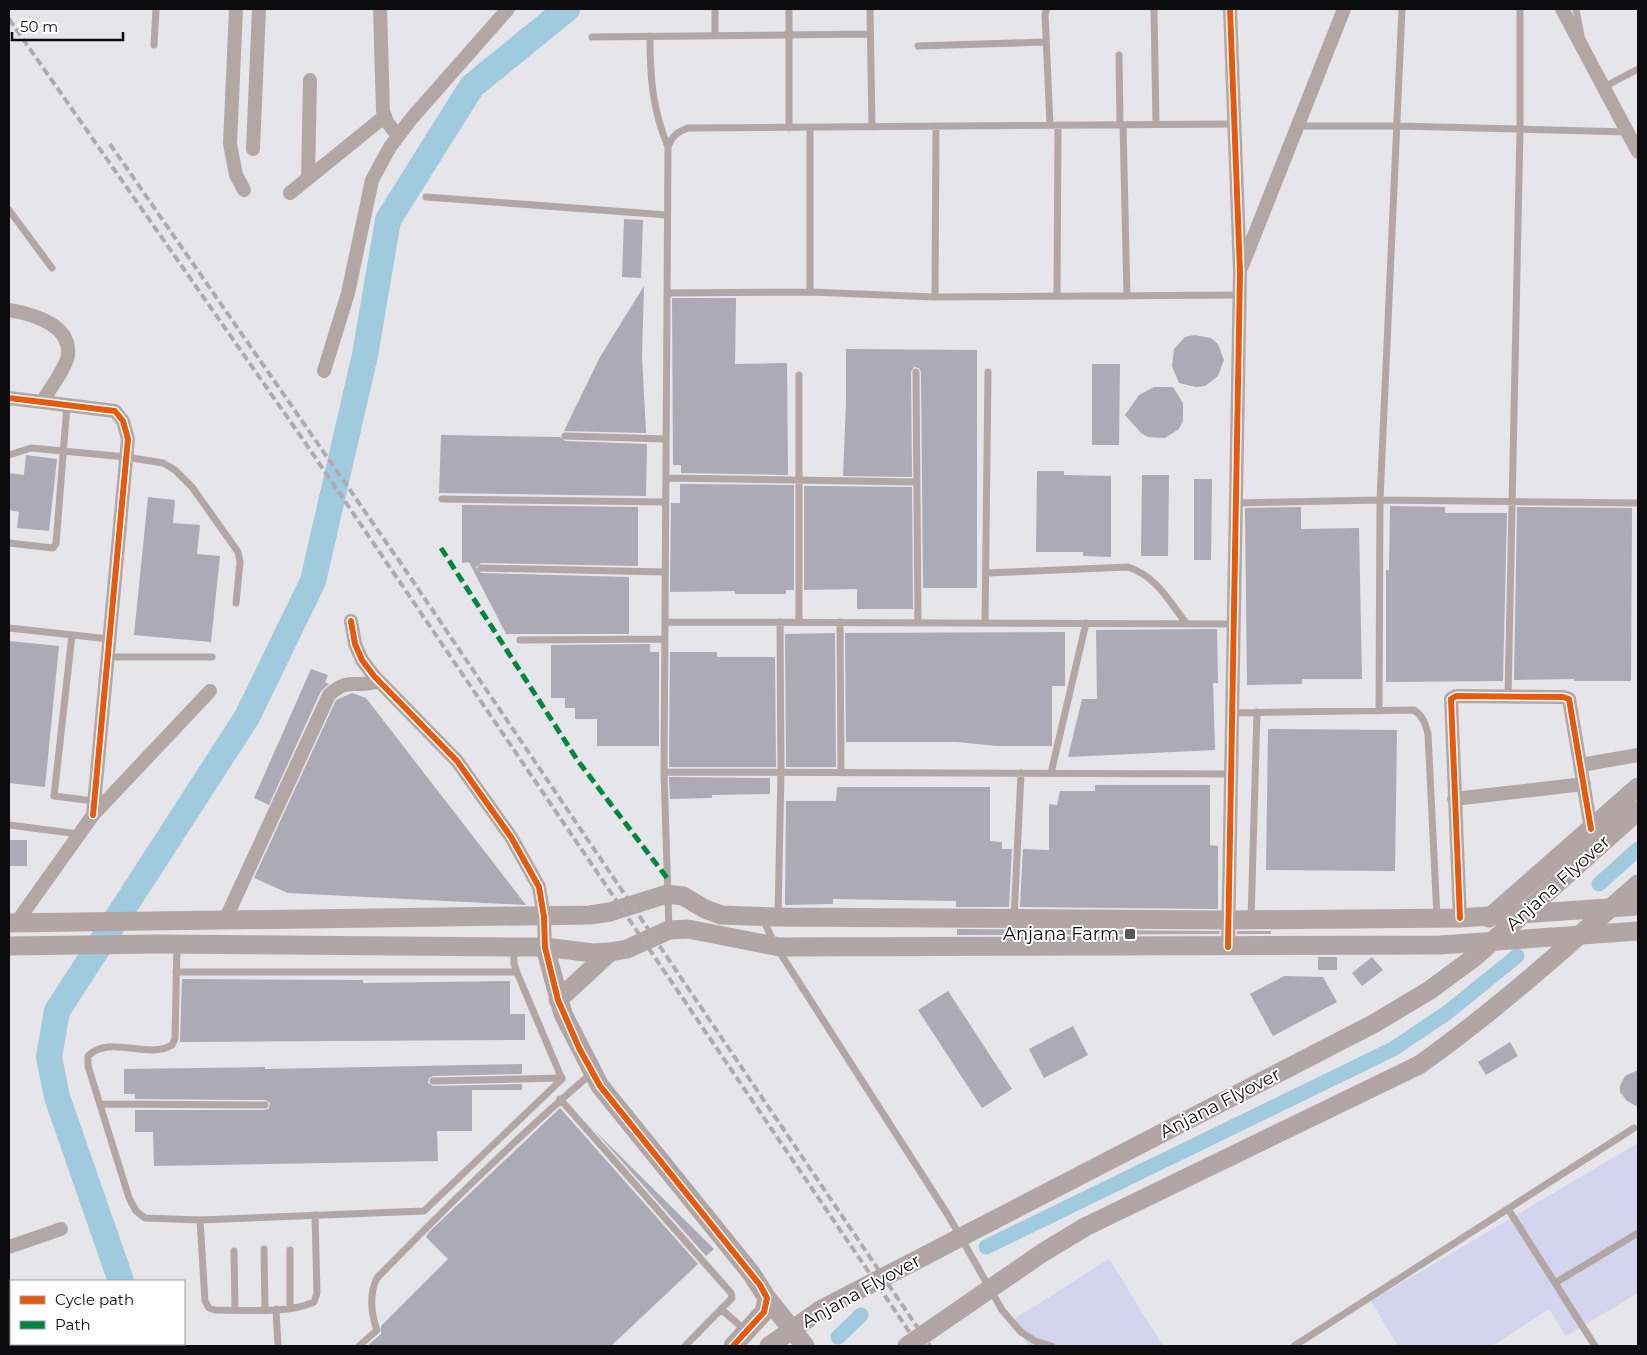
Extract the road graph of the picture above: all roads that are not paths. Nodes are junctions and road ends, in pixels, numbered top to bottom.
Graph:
1 (156, 9) edge
2 (236, 9) edge
3 (259, 9) edge
4 (380, 9) edge
5 (508, 9) edge
6 (715, 9) edge
7 (789, 9) edge
8 (870, 9) edge
9 (1047, 9) edge
10 (1154, 9) edge
11 (1230, 9) edge
12 (1344, 9) edge
13 (1402, 9) edge
14 (1520, 9) edge
15 (1562, 9) edge
16 (1576, 9) edge
17 (870, 34) junction
18 (715, 35) junction
19 (788, 35) junction
20 (650, 36) junction
21 (592, 37) dead end
22 (1046, 42) junction
23 (154, 45) dead end
24 (918, 46) dead end
25 (1582, 46) junction
26 (1118, 55) dead end
27 (1638, 69) edge
28 (310, 80) dead end
29 (1604, 87) junction
30 (385, 116) junction
31 (1156, 124) junction
32 (1233, 124) junction
33 (1050, 125) junction
34 (1058, 125) junction
35 (1122, 125) junction
36 (936, 126) junction
37 (1296, 126) junction
38 (1398, 126) junction
39 (810, 127) junction
40 (872, 127) junction
41 (789, 128) junction
42 (1520, 129) junction
43 (1628, 132) junction
44 (398, 136) junction
45 (668, 147) junction
46 (253, 149) dead end
47 (1638, 152) edge
48 (308, 178) junction
49 (244, 190) dead end
50 (290, 193) dead end
51 (426, 197) dead end
52 (9, 210) edge
53 (667, 215) junction
54 (52, 268) dead end
55 (1240, 272) junction
56 (810, 292) junction
57 (668, 293) junction
58 (1239, 295) junction
59 (1057, 296) junction
60 (1126, 296) junction
61 (935, 297) junction
62 (9, 310) edge
63 (324, 371) dead end
64 (916, 372) dead end
65 (988, 372) dead end
66 (799, 375) dead end
67 (9, 398) edge
68 (42, 402) junction
69 (68, 405) junction
70 (565, 436) dead end
71 (666, 439) junction
72 (64, 452) junction
73 (9, 455) edge
74 (126, 457) junction
75 (666, 478) junction
76 (799, 480) junction
77 (917, 482) junction
78 (442, 499) dead end
79 (1380, 500) junction
80 (1511, 501) junction
81 (665, 502) junction
82 (1236, 503) junction
83 (1638, 503) edge
84 (9, 543) edge
85 (481, 568) dead end
86 (665, 572) junction
87 (986, 573) junction
88 (236, 603) dead end
89 (351, 621) dead end
90 (665, 622) junction
91 (780, 622) junction
92 (800, 622) junction
93 (840, 622) junction
94 (918, 623) junction
95 (986, 623) junction
96 (1086, 623) junction
97 (1186, 624) junction
98 (1234, 624) junction
99 (9, 628) edge
100 (72, 635) junction
101 (109, 639) junction
102 (665, 639) junction
103 (520, 640) dead end
104 (108, 657) junction
105 (212, 657) dead end
106 (379, 681) junction
107 (210, 691) dead end
108 (1508, 697) junction
109 (1379, 711) junction
110 (1257, 712) junction
111 (1232, 713) junction
112 (1638, 755) edge
113 (1581, 765) junction
114 (664, 772) junction
115 (781, 772) junction
116 (841, 772) junction
117 (1021, 773) junction
118 (1050, 773) junction
119 (1231, 774) junction
120 (1584, 784) junction
121 (1638, 787) edge
122 (1454, 799) junction
123 (93, 808) junction
124 (1638, 811) edge
125 (9, 826) edge
126 (1591, 829) junction
127 (80, 834) junction
128 (1638, 884) edge
129 (667, 894) junction
130 (1638, 906) edge
131 (770, 916) junction
132 (1492, 916) junction
133 (544, 917) junction
134 (1438, 918) junction
135 (1460, 918) junction
136 (1014, 919) junction
137 (225, 920) junction
138 (1228, 920) junction
139 (1251, 920) junction
140 (18, 922) edge
141 (670, 930) junction
142 (1638, 931) edge
143 (1462, 943) junction
144 (177, 944) junction
145 (18, 946) edge
146 (514, 946) junction
147 (775, 946) junction
148 (545, 947) junction
149 (1228, 947) junction
150 (610, 952) junction
151 (176, 972) junction
152 (517, 972) junction
153 (558, 1000) junction
154 (593, 1072) junction
155 (562, 1078) junction
156 (433, 1081) dead end
157 (560, 1099) junction
158 (100, 1104) junction
159 (265, 1105) dead end
160 (1634, 1128) dead end
161 (1508, 1209) junction
162 (315, 1216) junction
163 (200, 1220) junction
164 (61, 1228) dead end
165 (1638, 1233) edge
166 (9, 1247) edge
167 (264, 1249) dead end
168 (290, 1250) dead end
169 (234, 1251) dead end
170 (1555, 1283) junction
171 (767, 1298) junction
172 (290, 1308) junction
173 (265, 1309) junction
174 (276, 1309) junction
175 (721, 1309) junction
176 (235, 1310) junction
177 (747, 1332) junction
178 (278, 1346) edge
179 (359, 1346) edge
180 (685, 1346) edge
181 (733, 1346) edge
182 (770, 1346) edge
183 (805, 1346) edge
184 (907, 1346) edge
185 (1052, 1346) edge
186 (1294, 1346) edge
187 (1595, 1346) edge

1 - 23 lane
2 - 49 street
3 - 46 street
4 - 30 street
5 - 44 street
6 - 18 lane
7 - 19 lane
8 - 17 lane
9 - 22 lane
10 - 31 lane
11 - 32 street
12 - 37 street
13 - 38 lane
14 - 42 lane
15 - 25 street
16 - 25 lane
17 - 19 lane
17 - 40 lane
18 - 19 lane
18 - 20 lane
19 - 41 lane
20 - 21 lane
20 - 45 lane
22 - 24 lane
22 - 33 lane
25 - 29 street
26 - 35 lane
27 - 29 lane
28 - 48 street
29 - 43 street
30 - 44 street
30 - 48 street
31 - 32 lane
31 - 35 lane
32 - 55 street
33 - 34 lane
33 - 36 lane
34 - 35 lane
34 - 59 lane
35 - 60 lane
36 - 40 lane
36 - 61 lane
37 - 38 lane
37 - 55 street
38 - 42 lane
38 - 79 lane
39 - 40 lane
39 - 41 lane
39 - 56 lane
41 - 45 lane
42 - 43 lane
42 - 80 lane
43 - 47 street
44 - 63 street
45 - 53 lane
48 - 50 street
51 - 53 lane
52 - 54 lane
53 - 57 lane
55 - 58 street
56 - 57 lane
56 - 61 lane
57 - 71 lane
58 - 60 lane
58 - 82 street
59 - 60 lane
59 - 61 lane
62 - 68 street
64 - 77 lane
65 - 87 lane
66 - 76 lane
67 - 68 street
68 - 69 street
69 - 72 lane
69 - 74 street
70 - 71 lane
71 - 75 lane
72 - 73 lane
72 - 74 lane
72 - 84 lane
74 - 88 lane
74 - 101 street
75 - 76 lane
75 - 81 lane
76 - 77 lane
76 - 92 lane
77 - 94 lane
78 - 81 lane
79 - 80 lane
79 - 82 lane
79 - 109 lane
80 - 83 lane
80 - 108 lane
81 - 86 lane
82 - 98 street
85 - 86 lane
86 - 90 lane
87 - 95 lane
87 - 97 lane
89 - 106 street
90 - 91 lane
90 - 102 lane
91 - 92 lane
91 - 115 lane
92 - 93 lane
93 - 94 lane
93 - 116 lane
94 - 95 lane
95 - 96 lane
96 - 97 lane
96 - 118 lane
97 - 98 lane
98 - 111 street
99 - 100 lane
100 - 101 lane
100 - 123 lane
101 - 104 street
102 - 103 lane
102 - 114 lane
104 - 105 lane
104 - 123 street
106 - 133 street
106 - 137 street
107 - 123 street
108 - 113 street
108 - 122 street
109 - 110 lane
109 - 134 lane
110 - 111 lane
110 - 139 lane
111 - 119 street
112 - 113 street
113 - 120 street
114 - 115 lane
114 - 129 lane
115 - 116 lane
115 - 131 lane
116 - 117 lane
117 - 118 lane
117 - 136 lane
118 - 119 lane
119 - 138 street
120 - 122 street
120 - 126 street
121 - 126 main road
122 - 135 street
123 - 127 street
124 - 182 main road, Anjana Flyover, bridge
125 - 127 lane
126 - 132 main road
127 - 140 street
128 - 184 main road, bridge
129 - 131 main road
129 - 133 main road
129 - 141 lane
130 - 132 main road
131 - 136 main road
131 - 147 lane
132 - 135 main road
132 - 143 main road
133 - 137 main road
133 - 148 street
134 - 135 main road
134 - 139 main road
136 - 138 main road
137 - 140 main road
138 - 139 main road
138 - 149 street
141 - 147 main road
141 - 150 main road
142 - 143 main road
143 - 149 main road
144 - 145 main road
144 - 146 main road
144 - 151 lane
146 - 148 main road
146 - 152 lane
147 - 149 main road
147 - 185 lane
148 - 150 main road
148 - 153 main road
150 - 153 main road
151 - 152 lane
151 - 158 lane
152 - 155 lane
153 - 154 main road
154 - 157 lane
154 - 171 main road
155 - 156 lane
155 - 162 lane
157 - 175 lane
157 - 179 lane
158 - 159 lane
158 - 163 lane
160 - 161 lane
161 - 170 lane
161 - 186 lane
162 - 163 lane
162 - 172 lane
163 - 176 lane
164 - 166 street
165 - 170 lane
167 - 173 lane
168 - 172 lane
169 - 176 lane
170 - 187 lane
171 - 177 main road
171 - 183 main road
172 - 174 lane
173 - 174 lane
173 - 176 lane
174 - 178 lane
175 - 177 lane
175 - 180 lane
177 - 181 main road

